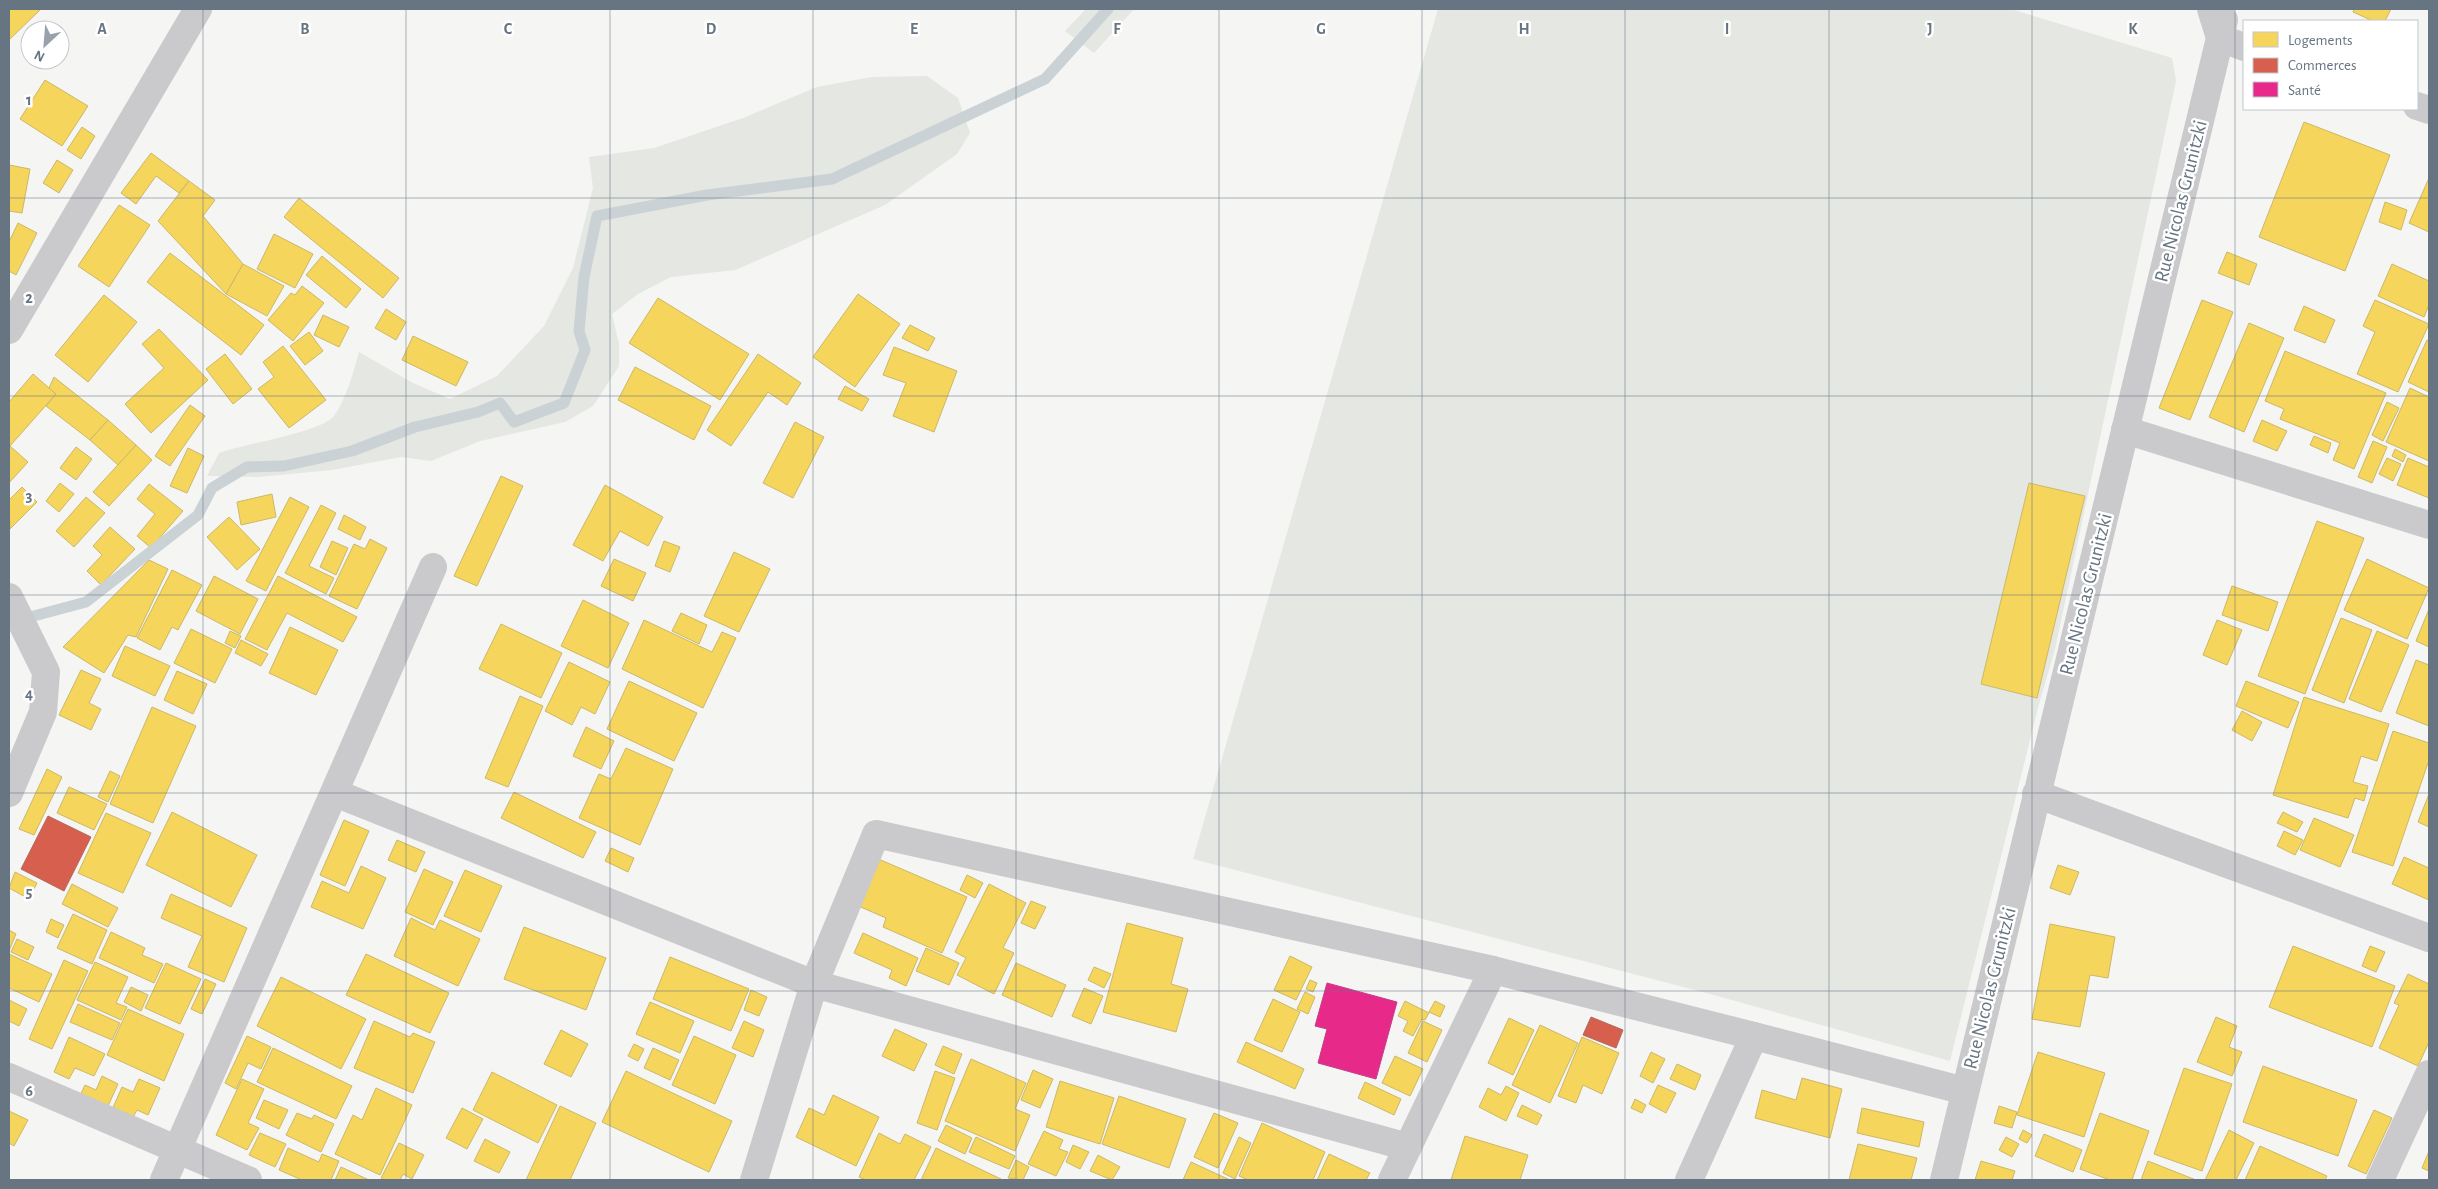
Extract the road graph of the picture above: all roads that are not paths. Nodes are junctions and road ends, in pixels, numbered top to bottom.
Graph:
1 (198, 9) edge
2 (2211, 9) edge
3 (2227, 9) edge
4 (2232, 42) edge
5 (9, 330) edge
6 (2125, 430) junction
7 (2429, 525) edge
8 (433, 567) dead end
9 (9, 596) edge
10 (9, 793) edge
11 (335, 793) junction
12 (2036, 794) junction
13 (2429, 938) edge
14 (1493, 970) junction
15 (814, 984) junction
16 (1754, 1036) junction
17 (2429, 1074) edge
18 (9, 1077) edge
19 (1965, 1091) junction
20 (1408, 1147) junction
21 (177, 1151) junction
22 (164, 1180) edge
23 (248, 1180) edge
24 (754, 1180) edge
25 (1392, 1180) edge
26 (1689, 1180) edge
27 (1944, 1180) edge
28 (2380, 1180) edge

1 - 5 street
2 - 4 street
3 - 4 street, Rue Nicolas Grunitzki
4 - 6 street, Rue Nicolas Grunitzki
6 - 7 street
6 - 12 street, Rue Nicolas Grunitzki
8 - 11 street
9 - 10 street
11 - 15 street
11 - 21 street
12 - 13 street
12 - 19 street, Rue Nicolas Grunitzki
14 - 15 street
14 - 16 street
14 - 20 street
15 - 20 street
15 - 24 street
16 - 19 street
16 - 26 street
17 - 28 street
18 - 21 street
19 - 27 street, Rue Nicolas Grunitzki
20 - 25 street
21 - 22 street
21 - 23 street

